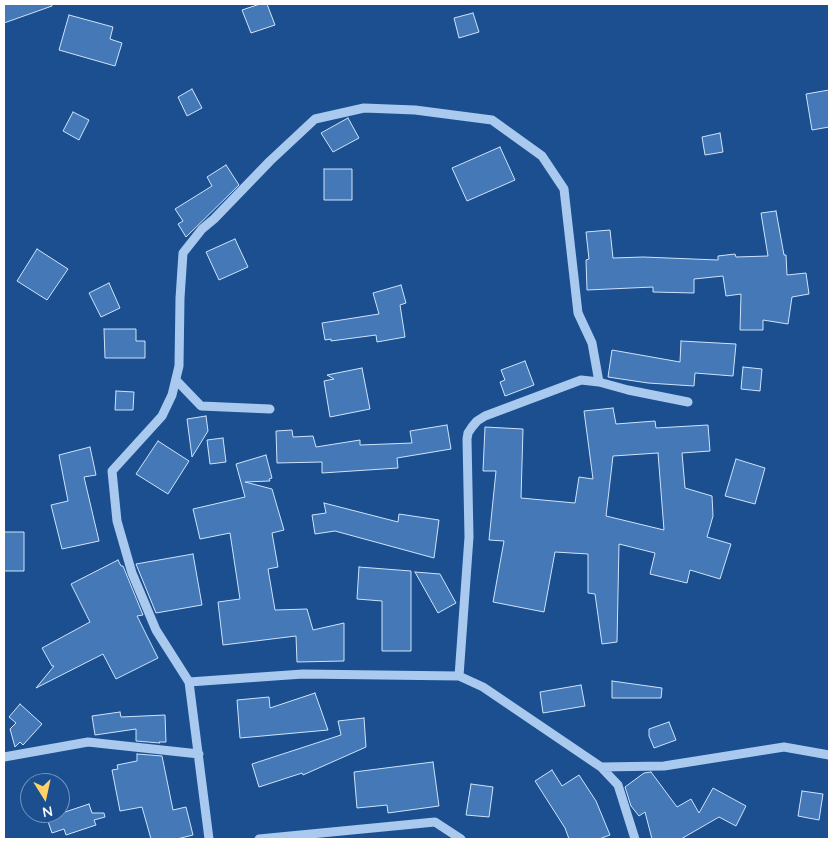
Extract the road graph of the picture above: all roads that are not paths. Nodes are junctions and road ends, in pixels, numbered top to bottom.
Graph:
1 (176, 380) junction
2 (599, 382) junction
3 (688, 402) dead end
4 (270, 409) dead end
5 (459, 676) junction
6 (189, 682) junction
7 (198, 754) junction
8 (829, 755) edge
9 (4, 757) edge
10 (601, 767) junction
11 (209, 839) edge
12 (259, 839) edge
13 (461, 839) edge
14 (635, 839) edge

1 - 2 street
1 - 4 street
1 - 6 street
2 - 3 street
2 - 5 street
5 - 6 street
5 - 10 street
6 - 7 street
7 - 9 street
7 - 11 street
8 - 10 street
10 - 14 street
12 - 13 street

